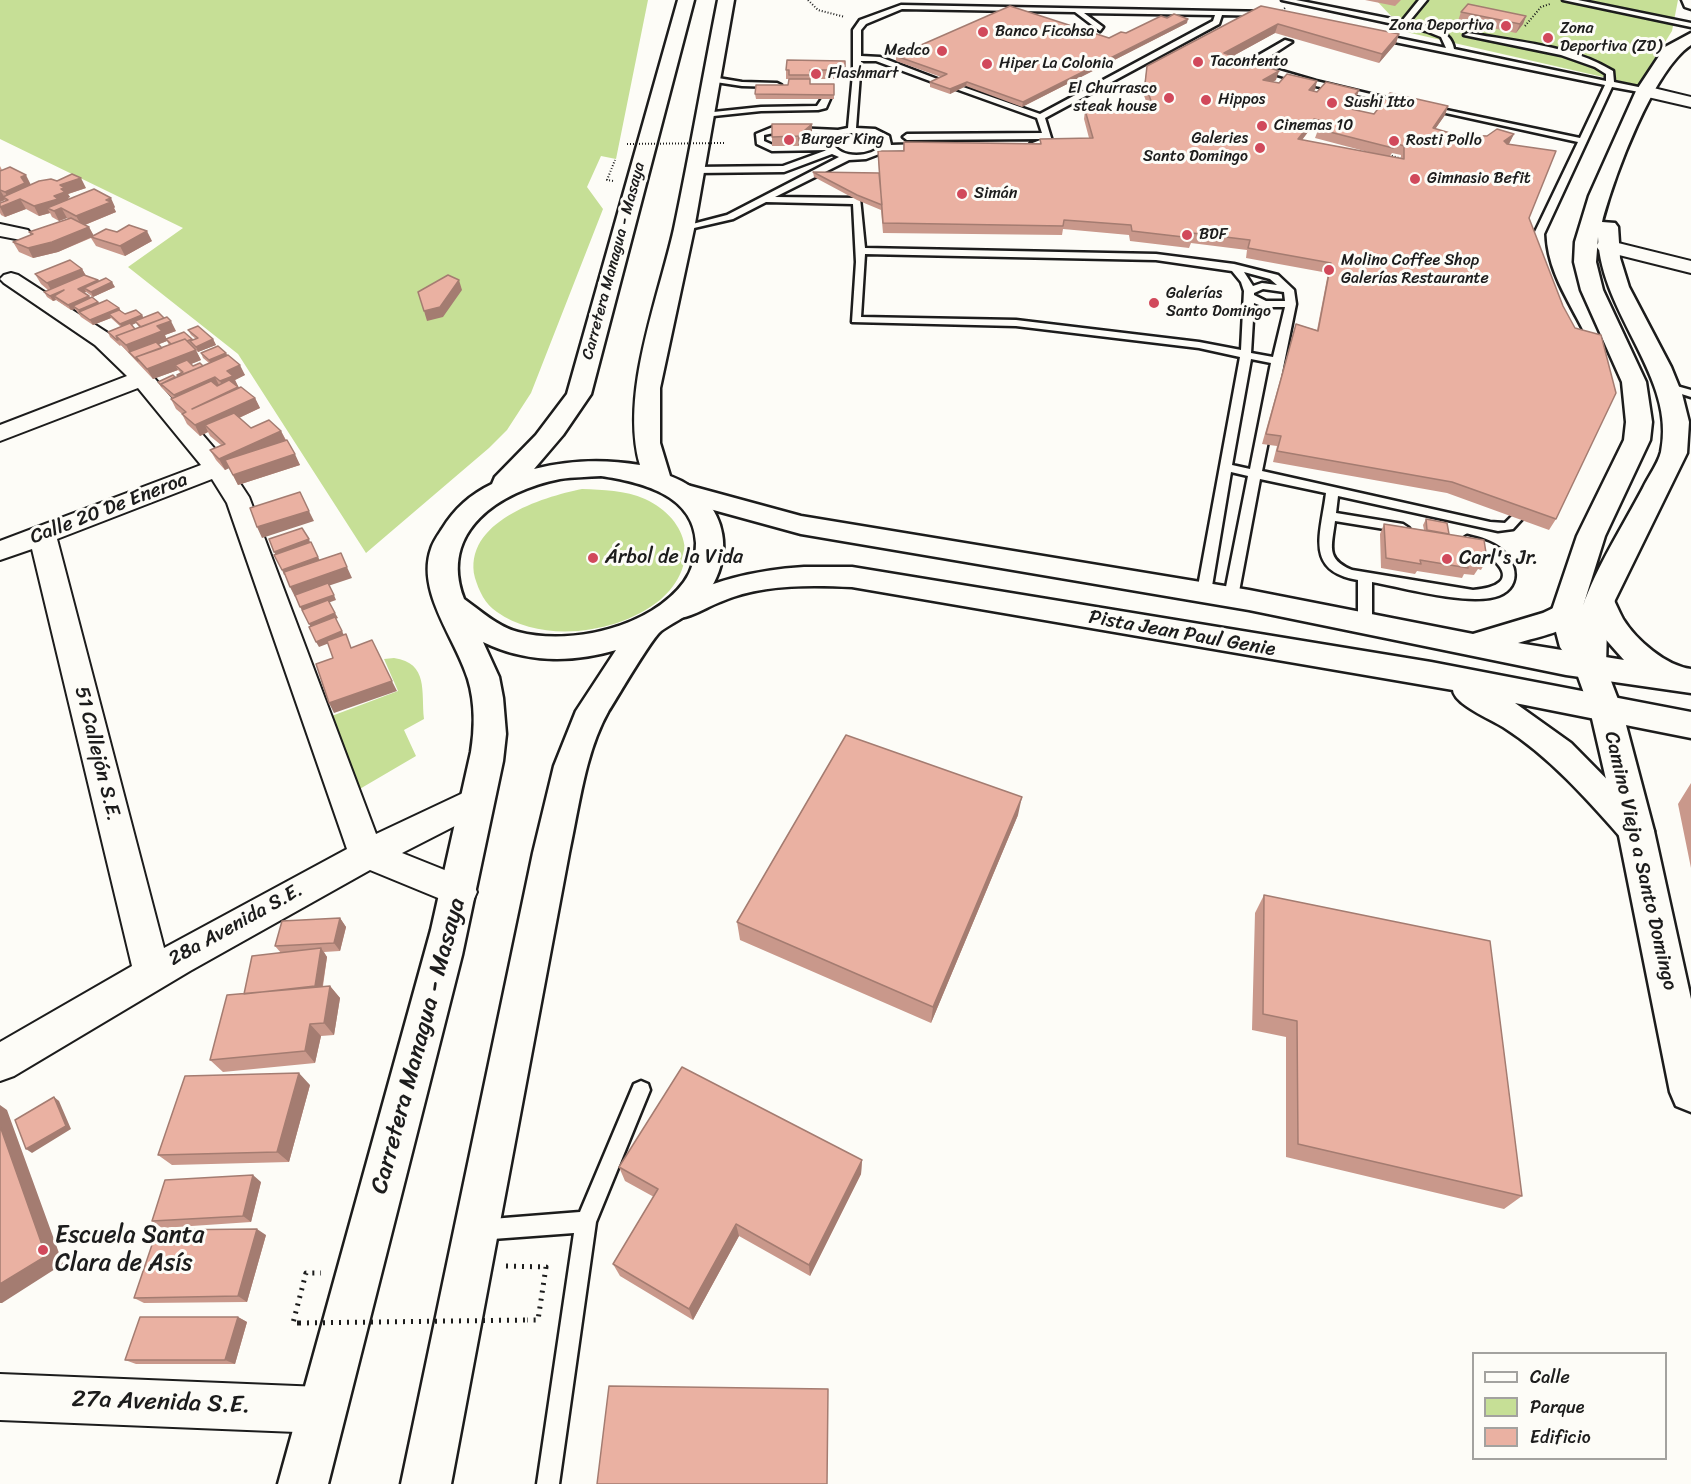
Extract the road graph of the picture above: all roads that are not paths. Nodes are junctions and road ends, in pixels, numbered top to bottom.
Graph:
1 (686, 0) edge
2 (726, 0) edge
3 (1423, 0) edge
4 (1567, 0) edge
5 (1286, 3) edge
6 (1076, 10) junction
7 (1220, 12) junction
8 (1275, 16) edge
9 (1405, 22) junction
10 (1691, 25) edge
11 (1100, 29) dead end
12 (1371, 34) edge
13 (1468, 35) dead end
14 (1691, 38) edge
15 (1288, 42) edge
16 (1450, 50) junction
17 (856, 57) junction
18 (712, 79) junction
19 (940, 82) edge
20 (1610, 83) junction
21 (789, 86) edge
22 (1666, 87) junction
23 (960, 89) edge
24 (763, 99) edge
25 (826, 99) edge
26 (1691, 102) edge
27 (1409, 104) edge
28 (1420, 106) edge
29 (761, 109) junction
30 (704, 116) junction
31 (1029, 119) junction
32 (1655, 121) dead end
33 (852, 130) junction
34 (838, 132) junction
35 (994, 136) junction
36 (1048, 136) junction
37 (886, 138) junction
38 (1583, 141) junction
39 (830, 148) junction
40 (886, 148) junction
41 (854, 159) junction
42 (695, 170) junction
43 (1631, 180) dead end
44 (765, 200) junction
45 (684, 229) junction
46 (0, 230) edge
47 (21, 234) dead end
48 (1606, 246) junction
49 (860, 251) junction
50 (1234, 267) junction
51 (1691, 267) edge
52 (10, 279) dead end
53 (1289, 290) junction
54 (1249, 294) junction
55 (1292, 304) junction
56 (1581, 341) edge
57 (1246, 354) junction
58 (1277, 361) junction
59 (142, 378) junction
60 (1682, 391) edge
61 (0, 434) edge
62 (1225, 467) junction
63 (217, 468) junction
64 (1254, 474) junction
65 (657, 477) junction
66 (1332, 491) junction
67 (687, 494) junction
68 (493, 495) junction
69 (1329, 516) junction
70 (1517, 518) edge
71 (1412, 530) edge
72 (42, 535) junction
73 (1454, 537) edge
74 (0, 551) edge
75 (1365, 577) junction
76 (1217, 594) junction
77 (1600, 600) junction
78 (1566, 613) junction
79 (663, 616) junction
80 (468, 619) junction
81 (1365, 623) junction
82 (1475, 644) junction
83 (1590, 668) junction
84 (1431, 674) junction
85 (1682, 680) edge
86 (1605, 710) junction
87 (1691, 725) edge
88 (478, 799) junction
89 (1636, 831) junction
90 (366, 853) junction
91 (460, 892) junction
92 (152, 972) junction
93 (0, 1062) edge
94 (641, 1090) dead end
95 (1691, 1092) edge
96 (586, 1221) junction
97 (475, 1230) junction
98 (0, 1397) edge
99 (321, 1410) junction
100 (303, 1484) edge
101 (426, 1484) edge
102 (548, 1484) edge

1 - 68 main road, Carretera Managua - Masaya
2 - 18 main road
3 - 9 lane
4 - 10 lane
5 - 9 lane
6 - 7 lane
6 - 11 lane
6 - 17 lane
7 - 8 lane
7 - 31 lane
9 - 16 lane
12 - 16 lane
13 - 20 lane
14 - 22 main road
14 - 22 main road
15 - 27 lane
16 - 20 lane
17 - 19 lane
17 - 33 lane
18 - 21 lane
18 - 30 main road
20 - 22 lane
20 - 38 lane
22 - 26 street
22 - 32 main road
22 - 78 main road
23 - 31 lane
24 - 29 lane
25 - 29 lane
28 - 38 lane
29 - 30 lane
30 - 42 main road
31 - 35 lane
31 - 36 lane
33 - 34 lane
33 - 37 lane
34 - 39 lane
34 - 39 lane
35 - 36 lane
35 - 37 lane
36 - 40 lane
37 - 40 lane
38 - 56 lane
39 - 41 lane
39 - 42 lane
40 - 41 lane
41 - 44 lane
42 - 45 main road
43 - 48 main road, Camino Viejo a Santo Domingo
44 - 45 lane
44 - 49 lane
45 - 65 main road
46 - 47 street
48 - 51 street
48 - 60 main road, Camino Viejo a Santo Domingo
49 - 50 lane
49 - 57 lane
50 - 53 lane
50 - 54 lane
52 - 59 street
53 - 54 lane
53 - 55 lane
54 - 55 lane
54 - 57 lane
55 - 58 lane
57 - 58 lane
57 - 62 lane
58 - 64 lane
59 - 61 street
59 - 63 street
60 - 77 main road, Camino Viejo a Santo Domingo
62 - 64 lane
62 - 76 lane
63 - 72 street, Calle 20 De Eneroa
63 - 90 street
64 - 66 lane
64 - 76 lane
65 - 67 main road
65 - 68 main road
66 - 69 lane
66 - 70 lane
67 - 76 main road
67 - 79 main road
68 - 80 main road, Carretera Managua - Masaya
69 - 71 lane
69 - 75 lane
72 - 74 street, Calle 20 De Eneroa
72 - 92 street, 51 Callejón S.E.
73 - 75 lane
75 - 81 lane
76 - 81 main road
77 - 83 main road, Camino Viejo a Santo Domingo
77 - 85 main road
78 - 82 main road
78 - 83 main road, Camino Viejo a Santo Domingo
79 - 80 main road, Pista Jean Paul Genie
79 - 84 main road, Pista Jean Paul Genie
79 - 97 main road
80 - 88 main road, Carretera Managua - Masaya
81 - 82 main road
82 - 83 main road
83 - 85 main road
83 - 86 main road, Camino Viejo a Santo Domingo
84 - 86 main road, Pista Jean Paul Genie
84 - 89 main road
86 - 87 main road, Pista Jean Paul Genie
86 - 89 main road, Camino Viejo a Santo Domingo
88 - 90 street, 28a Avenida S.E.
88 - 91 main road, Carretera Managua - Masaya
89 - 95 main road, Camino Viejo a Santo Domingo
90 - 91 street
90 - 92 street, 28a Avenida S.E.
91 - 99 main road, Carretera Managua - Masaya
92 - 93 street, 28a Avenida S.E.
94 - 96 lane
96 - 97 lane
96 - 102 lane
97 - 101 main road
98 - 99 street, 27a Avenida S.E.
99 - 100 main road, Carretera Managua - Masaya

